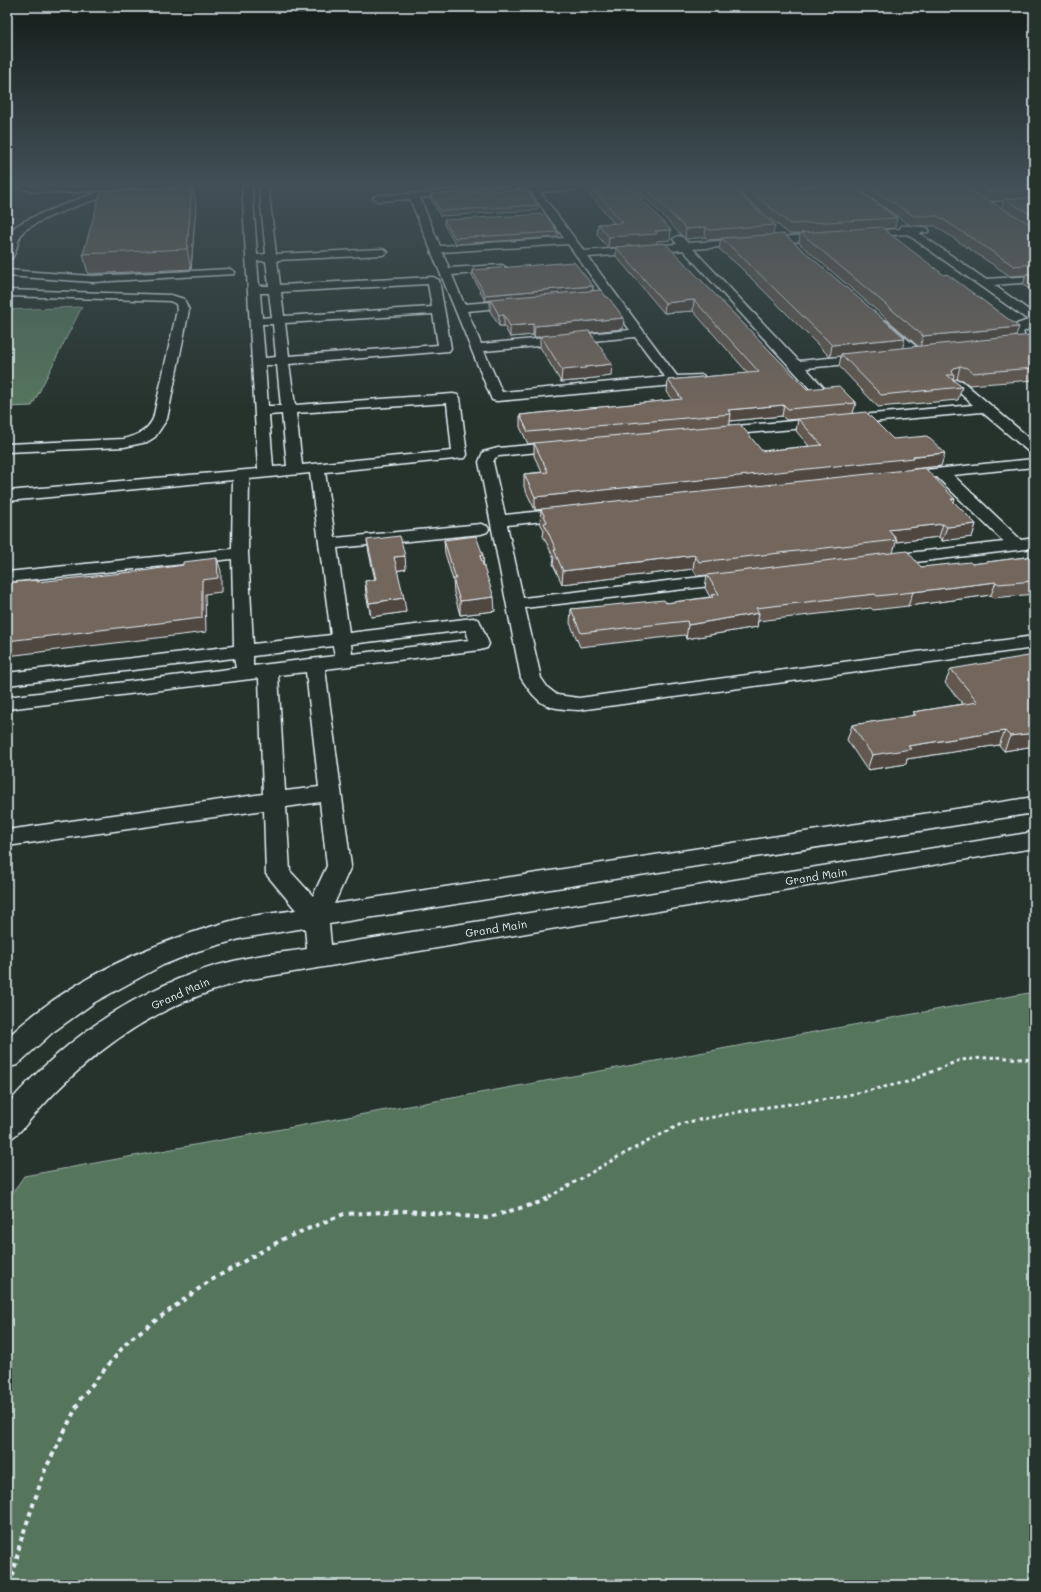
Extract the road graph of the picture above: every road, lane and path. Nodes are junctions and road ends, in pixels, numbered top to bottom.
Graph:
1 (252, 259) edge
2 (271, 259) edge
3 (440, 259) edge
4 (581, 259) edge
5 (585, 259) edge
6 (697, 259) edge
7 (950, 259) edge
8 (967, 259) edge
9 (571, 263) edge
10 (516, 267) edge
11 (230, 272) dead end
12 (446, 272) junction
13 (7, 273) edge
14 (1034, 279) edge
15 (1000, 282) junction
16 (983, 283) junction
17 (275, 289) junction
18 (254, 290) junction
19 (1011, 290) dead end
20 (7, 293) edge
21 (611, 295) junction
22 (595, 297) edge
23 (532, 302) edge
24 (461, 308) junction
25 (438, 310) junction
26 (875, 317) edge
27 (278, 320) junction
28 (1034, 321) edge
29 (256, 322) junction
30 (639, 333) junction
31 (1009, 344) edge
32 (1029, 345) edge
33 (477, 348) junction
34 (931, 352) edge
35 (916, 353) junction
36 (900, 355) edge
37 (884, 356) edge
38 (282, 360) junction
39 (259, 362) junction
40 (797, 365) junction
41 (709, 377) edge
42 (674, 381) junction
43 (957, 384) edge
44 (818, 389) edge
45 (985, 408) junction
46 (288, 410) junction
47 (262, 411) junction
48 (694, 434) edge
49 (577, 445) edge
50 (7, 448) edge
51 (1034, 449) edge
52 (1034, 463) edge
53 (317, 468) junction
54 (295, 470) junction
55 (942, 472) junction
56 (266, 473) junction
57 (241, 475) junction
58 (886, 478) edge
59 (7, 496) edge
60 (585, 512) edge
61 (498, 521) junction
62 (481, 529) dead end
63 (1034, 543) edge
64 (328, 544) junction
65 (1017, 545) junction
66 (240, 553) junction
67 (868, 563) edge
68 (751, 576) edge
69 (7, 577) edge
70 (516, 604) junction
71 (341, 639) junction
72 (1034, 642) edge
73 (244, 651) junction
74 (344, 662) junction
75 (315, 665) junction
76 (268, 671) junction
77 (244, 674) junction
78 (7, 679) edge
79 (7, 703) edge
80 (330, 793) junction
81 (274, 801) junction
82 (1034, 805) edge
83 (7, 838) edge
84 (1034, 840) edge
85 (316, 916) junction
86 (320, 956) junction
87 (7, 1056) edge
88 (1034, 1060) edge
89 (7, 1126) edge
90 (11, 1585) edge

1 - 18 street
2 - 17 street
3 - 12 street
4 - 9 street
5 - 21 street
6 - 40 street
7 - 16 street
8 - 15 street
10 - 12 street
11 - 13 street
12 - 24 street
14 - 15 street
15 - 16 street
15 - 19 street
16 - 28 street
17 - 18 street
17 - 25 street
17 - 27 street
18 - 29 street
20 - 50 street
21 - 22 street
21 - 30 street
23 - 24 street
24 - 33 street
25 - 27 street
25 - 38 street
26 - 35 street
27 - 29 street
27 - 38 street
28 - 32 street
29 - 39 street
30 - 33 street
30 - 42 street
31 - 32 street
33 - 42 street
34 - 35 street
35 - 36 street
37 - 40 street
38 - 39 street
38 - 46 street
39 - 47 street
40 - 44 street
41 - 42 street
43 - 45 street
45 - 48 street
45 - 51 street
46 - 47 street
46 - 53 street
46 - 54 street
47 - 56 street
49 - 61 street
52 - 55 street
53 - 54 street
53 - 64 street
54 - 56 street
55 - 58 street
55 - 65 street
56 - 57 street
57 - 59 street
57 - 66 street
60 - 61 street
61 - 70 street
62 - 64 street
63 - 65 street
64 - 71 street
65 - 67 street
66 - 69 street
66 - 73 street
68 - 70 street
70 - 72 street
71 - 73 street
71 - 74 street
71 - 74 street
73 - 77 street
73 - 78 street
74 - 75 street
75 - 76 street
75 - 80 street
76 - 77 street
76 - 81 street
77 - 79 street
80 - 81 street
80 - 85 street
81 - 83 street
81 - 85 street
82 - 85 street
84 - 86 street, Grand Main
85 - 86 street
85 - 87 street
86 - 89 street, Grand Main
88 - 90 path

